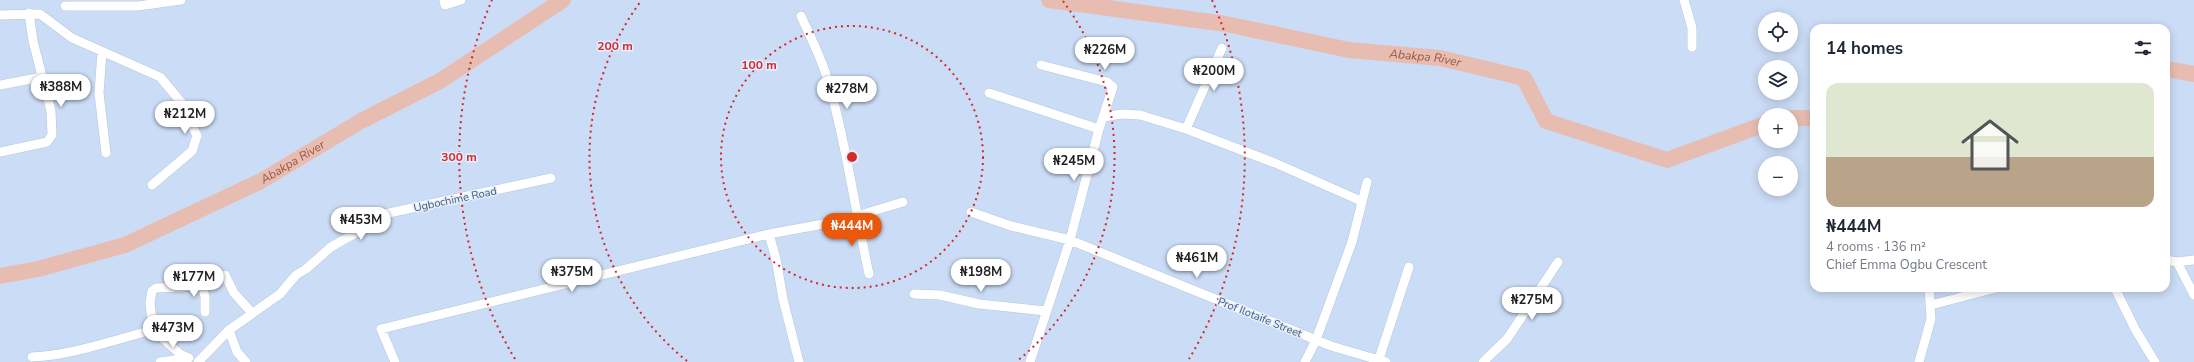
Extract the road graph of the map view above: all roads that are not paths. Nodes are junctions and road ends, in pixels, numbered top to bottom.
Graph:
1 (181, 0) edge
2 (444, 0) edge
3 (462, 0) edge
4 (1684, 0) edge
5 (65, 6) dead end
6 (29, 14) junction
7 (0, 15) edge
8 (801, 16) dead end
9 (1692, 47) dead end
10 (1222, 48) dead end
11 (102, 52) junction
12 (1041, 65) dead end
13 (42, 77) junction
14 (0, 85) edge
15 (989, 93) dead end
16 (1103, 117) junction
17 (1099, 129) junction
18 (1186, 129) junction
19 (0, 152) edge
20 (106, 153) dead end
21 (551, 178) dead end
22 (1367, 182) dead end
23 (152, 185) dead end
24 (1361, 201) junction
25 (903, 202) dead end
26 (971, 212) dead end
27 (856, 215) junction
28 (769, 234) junction
29 (1070, 240) junction
30 (2194, 260) edge
31 (2170, 261) edge
32 (1558, 262) dead end
33 (2177, 262) junction
34 (1409, 267) dead end
35 (869, 274) dead end
36 (202, 283) junction
37 (1929, 292) edge
38 (1981, 292) edge
39 (2117, 292) edge
40 (914, 294) dead end
41 (2194, 295) edge
42 (1931, 305) junction
43 (1046, 311) junction
44 (205, 312) dead end
45 (252, 312) junction
46 (153, 330) junction
47 (229, 330) junction
48 (1316, 340) junction
49 (32, 357) dead end
50 (188, 358) junction
51 (1382, 360) edge
52 (199, 361) edge
53 (160, 362) edge
54 (246, 362) edge
55 (394, 362) edge
56 (799, 362) edge
57 (1030, 362) edge
58 (1305, 362) edge
59 (1483, 362) edge
60 (1919, 362) edge
61 (2155, 362) edge

1 - 5 street
2 - 3 street
4 - 9 street
6 - 7 street
6 - 11 street
6 - 13 street
8 - 27 street
10 - 18 street
11 - 20 street
11 - 23 street
12 - 16 street
13 - 14 street
13 - 19 street
15 - 17 street
16 - 17 street
16 - 18 street
17 - 29 street
18 - 24 street
21 - 45 street, Ugbochime Road
22 - 24 street
24 - 48 street
25 - 27 street
26 - 29 street, Prof Ilotaife Street
27 - 28 street
27 - 35 street
28 - 55 street
28 - 56 street
29 - 43 street
29 - 48 street, Prof Ilotaife Street
30 - 33 street
31 - 33 street
32 - 59 street
33 - 41 street
34 - 51 street
36 - 44 street
36 - 45 street
36 - 46 street
37 - 42 street
38 - 42 street
39 - 61 street
40 - 43 street
42 - 60 street
43 - 57 street
45 - 47 street, Ugbochime Road
46 - 49 street
46 - 50 street
47 - 52 street, Ugbochime Road
47 - 54 street
48 - 51 street, Prof Ilotaife Street
48 - 58 street
50 - 52 street
50 - 53 street

